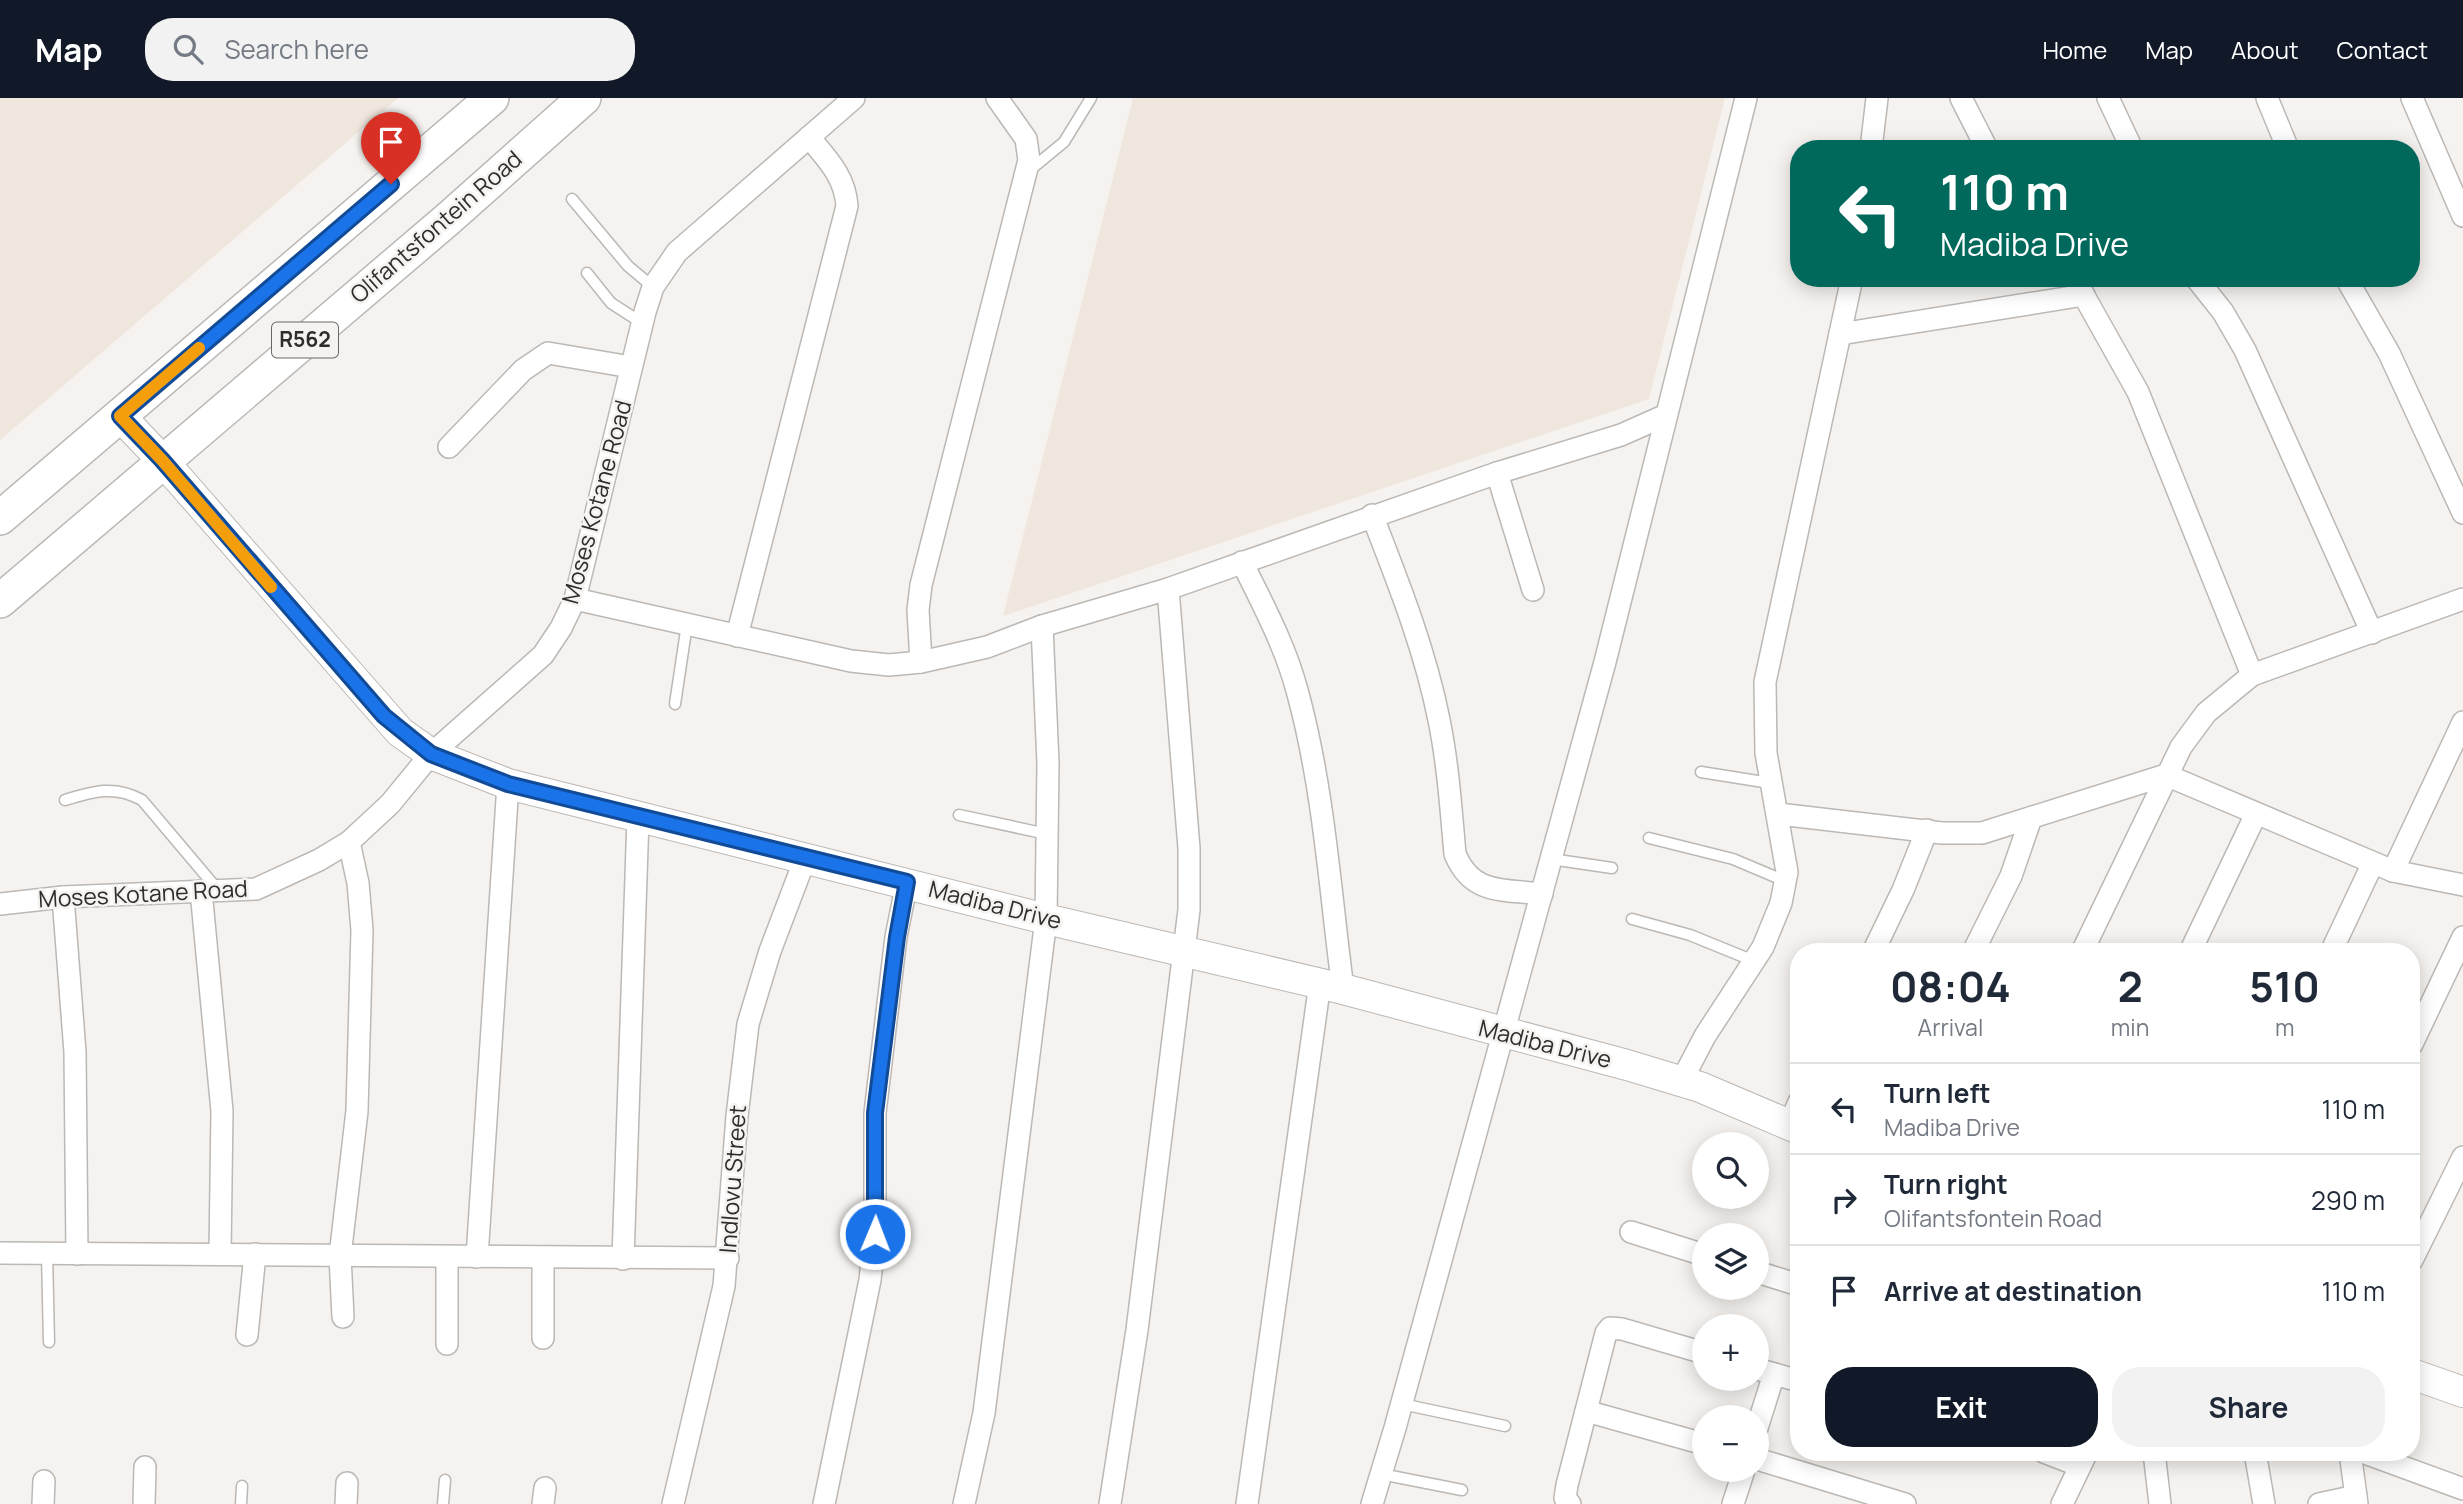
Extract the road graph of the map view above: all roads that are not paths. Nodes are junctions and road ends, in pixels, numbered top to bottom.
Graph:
1 (492, 98) edge
2 (584, 98) edge
3 (854, 98) edge
4 (997, 98) edge
5 (1091, 98) edge
6 (1746, 98) edge
7 (1877, 98) edge
8 (1961, 98) edge
9 (2108, 98) edge
10 (2267, 98) edge
11 (2412, 98) edge
12 (809, 137) junction
13 (1872, 140) edge
14 (1982, 140) edge
15 (2128, 140) edge
16 (2284, 140) edge
17 (1028, 172) junction
18 (572, 199) dead end
19 (2463, 216) edge
20 (587, 274) dead end
21 (653, 287) junction
22 (1850, 287) edge
23 (2074, 287) edge
24 (2080, 287) edge
25 (2203, 287) edge
26 (2351, 287) edge
27 (642, 323) junction
28 (1840, 334) junction
29 (631, 367) junction
30 (1666, 415) junction
31 (120, 416) junction
32 (449, 447) dead end
33 (162, 460) junction
34 (1497, 473) junction
35 (2463, 513) edge
36 (1373, 515) junction
37 (0, 518) edge
38 (1242, 562) junction
39 (1168, 589) junction
40 (1533, 590) dead end
41 (575, 599) junction
42 (2463, 599) edge
43 (0, 601) edge
44 (687, 624) junction
45 (1042, 626) junction
46 (2372, 633) junction
47 (737, 636) junction
48 (921, 662) junction
49 (2252, 674) junction
50 (675, 704) dead end
51 (2463, 722) edge
52 (431, 754) junction
53 (1701, 772) dead end
54 (2166, 775) junction
55 (1770, 783) junction
56 (508, 784) junction
57 (65, 800) dead end
58 (1777, 814) junction
59 (2256, 814) junction
60 (959, 815) dead end
61 (638, 818) junction
62 (2031, 818) junction
63 (1927, 830) junction
64 (1047, 834) junction
65 (1649, 838) dead end
66 (349, 842) junction
67 (805, 859) junction
68 (1551, 859) junction
69 (2383, 867) junction
70 (1612, 868) dead end
71 (1785, 881) junction
72 (907, 882) junction
73 (2463, 886) edge
74 (209, 891) junction
75 (1542, 894) junction
76 (63, 897) junction
77 (0, 904) edge
78 (1046, 919) junction
79 (1632, 919) dead end
80 (2463, 937) edge
81 (1877, 943) edge
82 (1978, 943) edge
83 (2086, 943) edge
84 (2194, 943) edge
85 (2337, 943) edge
86 (1183, 950) junction
87 (1754, 961) junction
88 (1331, 986) junction
89 (2420, 1027) edge
90 (1503, 1034) junction
91 (1681, 1082) junction
92 (1790, 1116) edge
93 (2463, 1157) edge
94 (1631, 1232) dead end
95 (2420, 1244) edge
96 (1692, 1251) edge
97 (0, 1253) edge
98 (220, 1253) junction
99 (47, 1254) junction
100 (77, 1254) junction
101 (255, 1254) junction
102 (340, 1256) junction
103 (447, 1257) junction
104 (477, 1257) junction
105 (543, 1258) junction
106 (728, 1258) junction
107 (623, 1259) junction
108 (1769, 1276) edge
109 (1790, 1282) edge
110 (343, 1317) dead end
111 (247, 1335) dead end
112 (543, 1338) dead end
113 (49, 1342) dead end
114 (447, 1344) dead end
115 (1692, 1350) edge
116 (1769, 1372) edge
117 (2420, 1376) edge
118 (1790, 1378) edge
119 (2462, 1389) edge
120 (1402, 1404) junction
121 (1586, 1411) junction
122 (1505, 1426) dead end
123 (1692, 1441) edge
124 (2083, 1461) edge
125 (2155, 1461) edge
126 (2257, 1461) edge
127 (2351, 1461) edge
128 (2387, 1461) edge
129 (1769, 1463) edge
130 (145, 1467) dead end
131 (1381, 1474) junction
132 (445, 1480) dead end
133 (44, 1481) dead end
134 (1740, 1482) edge
135 (242, 1486) dead end
136 (2463, 1489) edge
137 (1462, 1490) dead end
138 (2357, 1500) edge
139 (43, 1504) edge
140 (144, 1504) edge
141 (241, 1504) edge
142 (443, 1504) edge
143 (673, 1504) edge
144 (824, 1504) edge
145 (964, 1504) edge
146 (1110, 1504) edge
147 (1247, 1504) edge
148 (1372, 1504) edge
149 (1570, 1504) edge
150 (1733, 1504) edge
151 (1905, 1504) edge
152 (2062, 1504) edge
153 (2160, 1504) edge
154 (2264, 1504) edge
155 (2319, 1504) edge

1 - 31 main road, R562
2 - 33 main road, Olifantsfontein Road / R562
3 - 12 street, Moses Kotane Road
4 - 17 street
5 - 17 lane
6 - 30 street
7 - 13 street
8 - 14 street
9 - 15 street
10 - 16 street
11 - 19 street
12 - 21 street, Moses Kotane Road
12 - 47 street
17 - 48 street
18 - 21 lane
20 - 27 lane
21 - 27 street, Moses Kotane Road
22 - 28 street
23 - 28 street
24 - 49 street
25 - 46 street
26 - 35 street
27 - 29 street, Moses Kotane Road
28 - 55 street
29 - 32 street
29 - 41 street, Moses Kotane Road
30 - 34 street
30 - 68 street
31 - 33 street, Madiba Drive
31 - 37 main road, R562
33 - 43 main road, Olifantsfontein Road / R562
33 - 52 street, Madiba Drive
34 - 36 street
34 - 40 street
36 - 38 street
36 - 75 street
38 - 39 street
38 - 88 street
39 - 45 street
39 - 86 street
41 - 44 street
41 - 52 street, Moses Kotane Road
42 - 46 street
44 - 47 street
44 - 50 lane
45 - 48 street
45 - 64 street
46 - 49 street
47 - 48 street
49 - 54 street
51 - 69 street
52 - 56 street, Madiba Drive
52 - 66 street, Moses Kotane Road
53 - 55 lane
54 - 59 street
54 - 62 street
54 - 83 street
55 - 58 street
56 - 61 street, Madiba Drive
56 - 104 street
57 - 74 lane
58 - 63 street
58 - 71 street
59 - 69 street
59 - 84 street
60 - 64 lane
61 - 67 street, Madiba Drive
61 - 107 street
62 - 63 street
62 - 82 street
63 - 81 street
64 - 78 street
65 - 71 lane
66 - 74 street, Moses Kotane Road
66 - 102 street
67 - 72 street, Madiba Drive
67 - 106 street, Indlovu Street
68 - 70 lane
68 - 75 street
69 - 73 street
69 - 85 street
71 - 87 street
72 - 78 street, Madiba Drive
72 - 144 street
74 - 76 street, Moses Kotane Road
74 - 98 street
75 - 90 street
76 - 77 street, Moses Kotane Road
76 - 100 street
78 - 86 street, Madiba Drive
78 - 145 street
79 - 87 lane
80 - 89 street
86 - 88 street, Madiba Drive
86 - 146 street
87 - 91 street
88 - 90 street, Madiba Drive
88 - 147 street
90 - 91 street, Madiba Drive
90 - 120 street
91 - 92 street, Madiba Drive
93 - 95 street
94 - 96 street
97 - 99 street
98 - 100 street
98 - 101 street
99 - 100 street
99 - 113 lane
101 - 102 street
101 - 111 street
102 - 103 street
102 - 110 street
103 - 104 street
103 - 114 street
104 - 105 street
105 - 107 street
105 - 112 street
106 - 107 street
106 - 143 street, Indlovu Street
108 - 109 street
115 - 121 street
116 - 118 street
117 - 119 street
120 - 122 lane
120 - 131 street
121 - 123 street
121 - 149 street
124 - 152 street
125 - 153 street
126 - 154 street
127 - 138 street
128 - 136 street
129 - 151 street
130 - 140 street
131 - 137 lane
131 - 148 street
132 - 142 lane
133 - 139 street
134 - 150 street
135 - 141 lane
138 - 155 street

